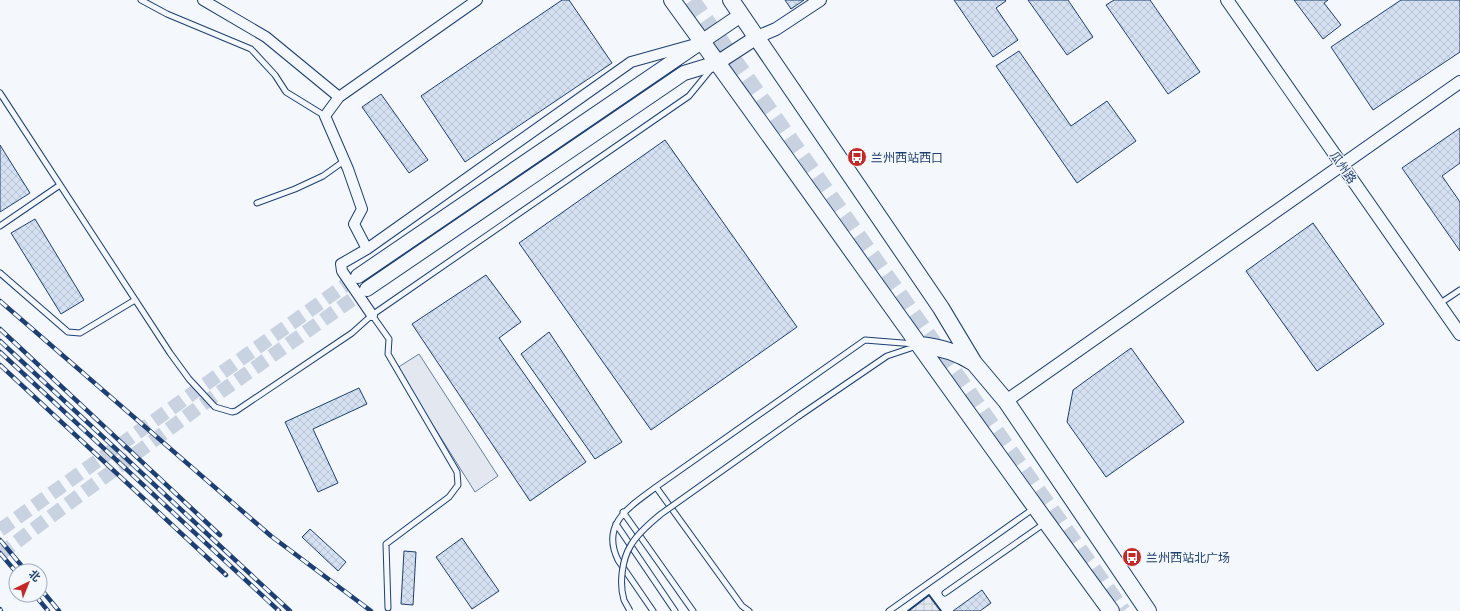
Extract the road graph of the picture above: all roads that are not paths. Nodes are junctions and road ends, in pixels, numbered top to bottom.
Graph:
1 (141, 0) edge
2 (203, 0) edge
3 (477, 0) edge
4 (672, 0) edge
5 (731, 0) edge
6 (820, 0) edge
7 (1227, 0) edge
8 (741, 15) junction
9 (757, 37) junction
10 (702, 42) junction
11 (717, 63) junction
12 (1460, 82) edge
13 (0, 93) edge
14 (339, 98) junction
15 (325, 116) junction
16 (344, 161) junction
17 (1342, 164) junction
18 (60, 185) junction
19 (257, 203) dead end
20 (0, 226) edge
21 (367, 249) junction
22 (0, 273) edge
23 (358, 276) tunnel mouth
24 (367, 289) tunnel mouth
25 (1460, 290) edge
26 (135, 300) junction
27 (1439, 304) junction
28 (372, 316) junction
29 (1460, 334) edge
30 (920, 345) junction
31 (974, 362) junction
32 (1006, 401) junction
33 (656, 486) junction
34 (1035, 507) junction
35 (623, 512) junction
36 (1046, 522) junction
37 (616, 524) junction
38 (945, 593) dead end
39 (388, 608) dead end
40 (630, 611) edge
41 (653, 611) edge
42 (675, 611) edge
43 (693, 611) edge
44 (749, 611) edge
45 (889, 611) edge
46 (1111, 611) edge
47 (1148, 611) edge

1 - 15 lane
2 - 14 street
3 - 14 street
4 - 10 main road
5 - 8 main road
6 - 9 street
7 - 17 street, 瓜州路
8 - 9 main road
8 - 10 main road
9 - 11 main road
9 - 31 main road
10 - 11 main road
10 - 21 street
10 - 23 main road
11 - 24 main road
11 - 28 lane
11 - 30 main road
12 - 17 street
13 - 18 lane
14 - 15 street
15 - 16 street
16 - 19 lane
16 - 21 street
17 - 27 street, 瓜州路
17 - 32 street
18 - 20 lane
18 - 26 lane
21 - 28 street
22 - 26 lane
25 - 27 lane
26 - 28 lane
27 - 29 street, 瓜州路
28 - 39 lane
30 - 31 main road
30 - 33 lane
30 - 34 main road
30 - 40 lane, bridge
31 - 32 main road
32 - 47 main road
33 - 35 lane
33 - 44 lane
34 - 36 main road
34 - 45 lane
35 - 37 lane
35 - 43 lane
36 - 38 lane
36 - 46 main road
37 - 41 lane
37 - 42 lane

